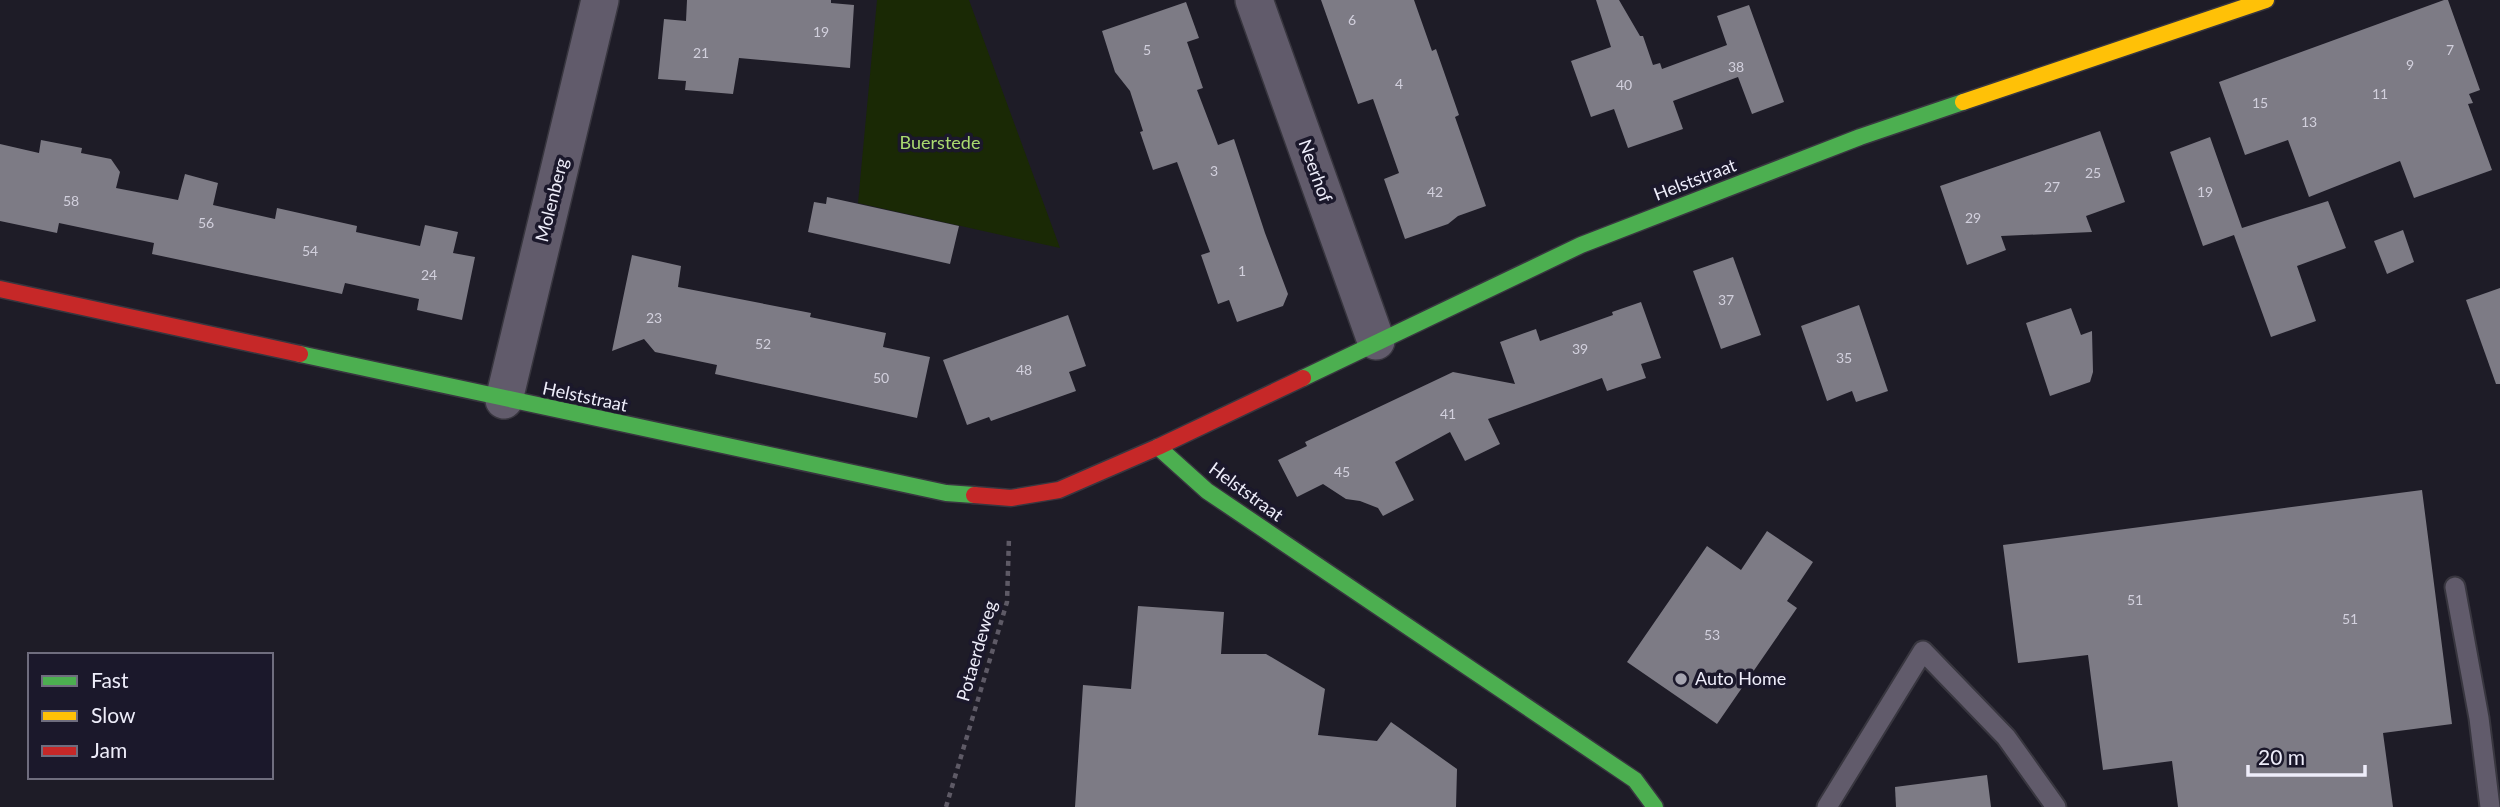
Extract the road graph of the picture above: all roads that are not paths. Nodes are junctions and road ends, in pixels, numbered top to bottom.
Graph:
1 (600, 0) edge
2 (1254, 0) edge
3 (2266, 0) edge
4 (0, 289) edge
5 (1376, 341) junction
6 (504, 400) junction
7 (1158, 447) junction
8 (2455, 587) dead end
9 (1655, 807) edge
10 (1827, 807) edge
11 (2056, 807) edge
12 (2490, 807) edge

1 - 6 street, Molenberg
2 - 5 street, Neerhof
3 - 5 street, Helststraat
4 - 6 street, Helststraat
5 - 7 street, Helststraat
6 - 7 street, Helststraat
7 - 9 street, Helststraat
8 - 12 lane
10 - 11 lane

